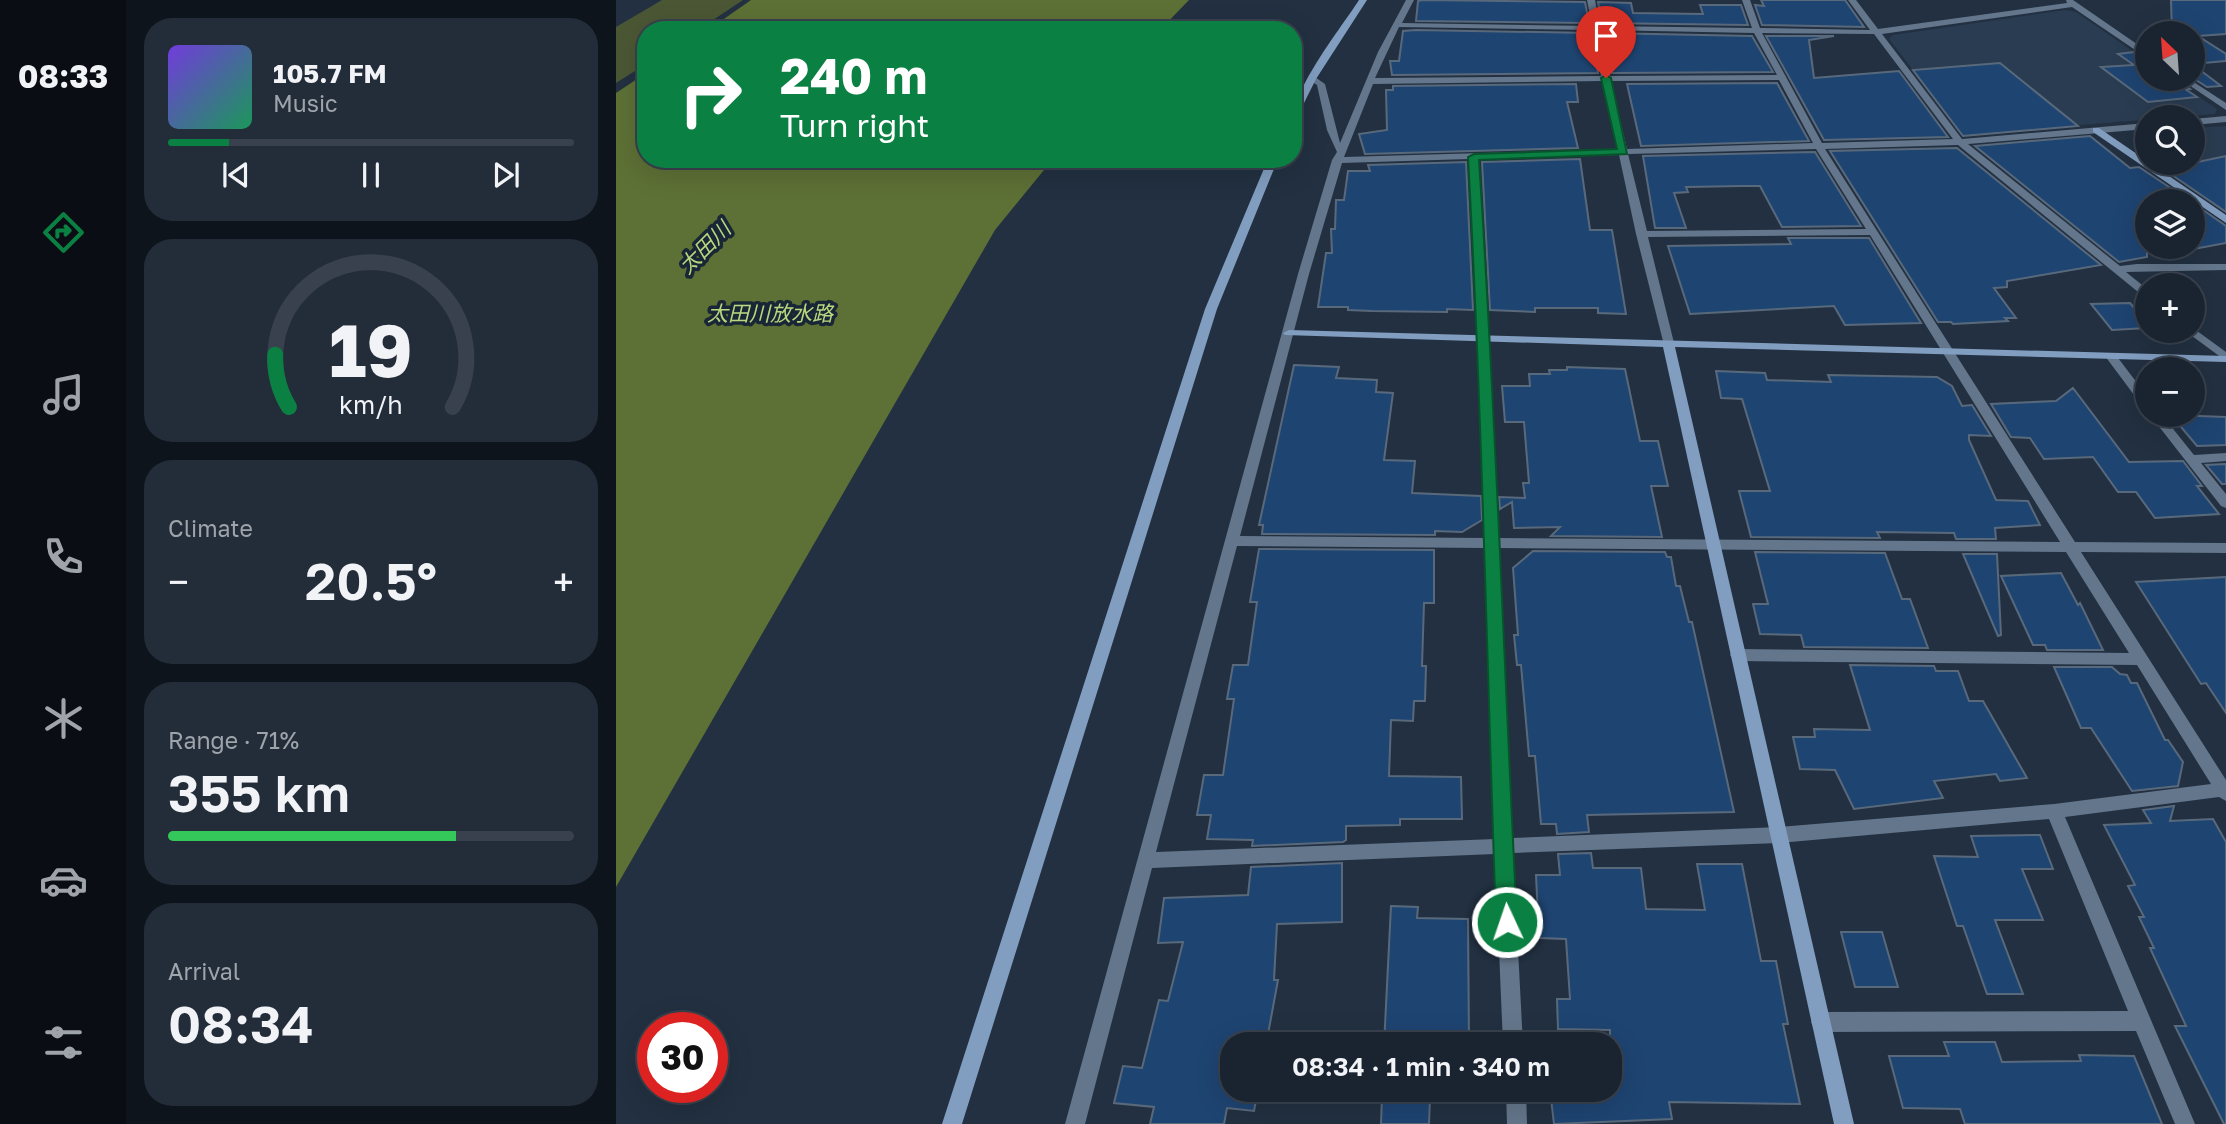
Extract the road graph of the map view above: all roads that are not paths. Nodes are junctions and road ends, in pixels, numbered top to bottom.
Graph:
1 (1363, 0) edge
2 (1410, 0) edge
3 (1591, 0) edge
4 (1746, 0) edge
5 (1852, 0) edge
6 (2071, 2) edge
7 (1396, 26) junction
8 (1595, 28) junction
9 (1757, 30) junction
10 (1877, 32) junction
11 (2135, 46) edge
12 (1781, 77) junction
13 (1606, 78) junction
14 (1312, 79) junction
15 (1371, 81) junction
16 (2202, 91) edge
17 (1302, 99) edge
18 (2226, 107) edge
19 (2226, 119) edge
20 (2205, 121) edge
21 (2135, 127) edge
22 (2096, 130) junction
23 (1960, 142) junction
24 (1820, 148) junction
25 (1623, 152) junction
26 (1339, 155) junction
27 (1474, 157) junction
28 (1269, 168) edge
29 (2226, 220) edge
30 (1871, 232) junction
31 (1641, 234) junction
32 (2226, 267) edge
33 (2118, 270) junction
34 (2135, 284) edge
35 (1289, 333) junction
36 (1485, 338) junction
37 (2205, 342) edge
38 (1668, 344) junction
39 (1950, 351) junction
40 (2111, 356) junction
41 (2226, 359) edge
42 (2135, 388) edge
43 (2165, 427) edge
44 (2226, 457) edge
45 (2190, 459) junction
46 (2226, 503) edge
47 (1231, 541) junction
48 (1490, 544) junction
49 (1713, 544) junction
50 (2072, 546) junction
51 (2226, 548) edge
52 (1738, 655) junction
53 (2142, 659) junction
54 (2225, 790) edge
55 (2054, 811) junction
56 (1779, 835) junction
57 (1503, 848) junction
58 (1145, 860) junction
59 (2141, 1021) junction
60 (1821, 1022) junction
61 (1512, 1032) edge
62 (1516, 1102) edge
63 (952, 1124) edge
64 (1075, 1124) edge
65 (1517, 1124) edge
66 (1844, 1124) edge
67 (2185, 1124) edge

1 - 14 street
2 - 7 street
3 - 8 street
4 - 9 street
5 - 10 street
6 - 10 street
6 - 11 street
7 - 8 street
7 - 15 street
8 - 9 street
8 - 13 street
9 - 10 street
9 - 12 street
10 - 23 street
12 - 13 street
12 - 24 street
13 - 15 street
13 - 25 street
14 - 17 street
14 - 26 street
15 - 26 street
16 - 18 street
19 - 20 street
21 - 22 street
22 - 23 street
22 - 29 street
23 - 24 street
23 - 33 street
24 - 25 street
24 - 30 street
25 - 27 street
25 - 31 street
26 - 27 street
26 - 35 street
27 - 36 street
28 - 63 street
30 - 31 street
30 - 39 street
31 - 38 street
32 - 33 street
33 - 34 street
35 - 36 street
35 - 47 street
36 - 38 street
36 - 48 street
37 - 41 street
38 - 39 street
38 - 49 street
39 - 40 street
39 - 50 street
40 - 41 street
40 - 42 street
43 - 45 street
44 - 45 street
45 - 46 street
47 - 48 street
47 - 58 street
48 - 49 street
48 - 57 street
49 - 50 street
49 - 52 street
50 - 51 street
50 - 53 street
52 - 53 street
52 - 56 street
53 - 54 street
54 - 55 street
55 - 56 street
55 - 59 street
56 - 57 street
56 - 60 street
57 - 58 street
57 - 61 street
58 - 64 street
59 - 60 street
59 - 67 street
60 - 66 street
62 - 65 street

